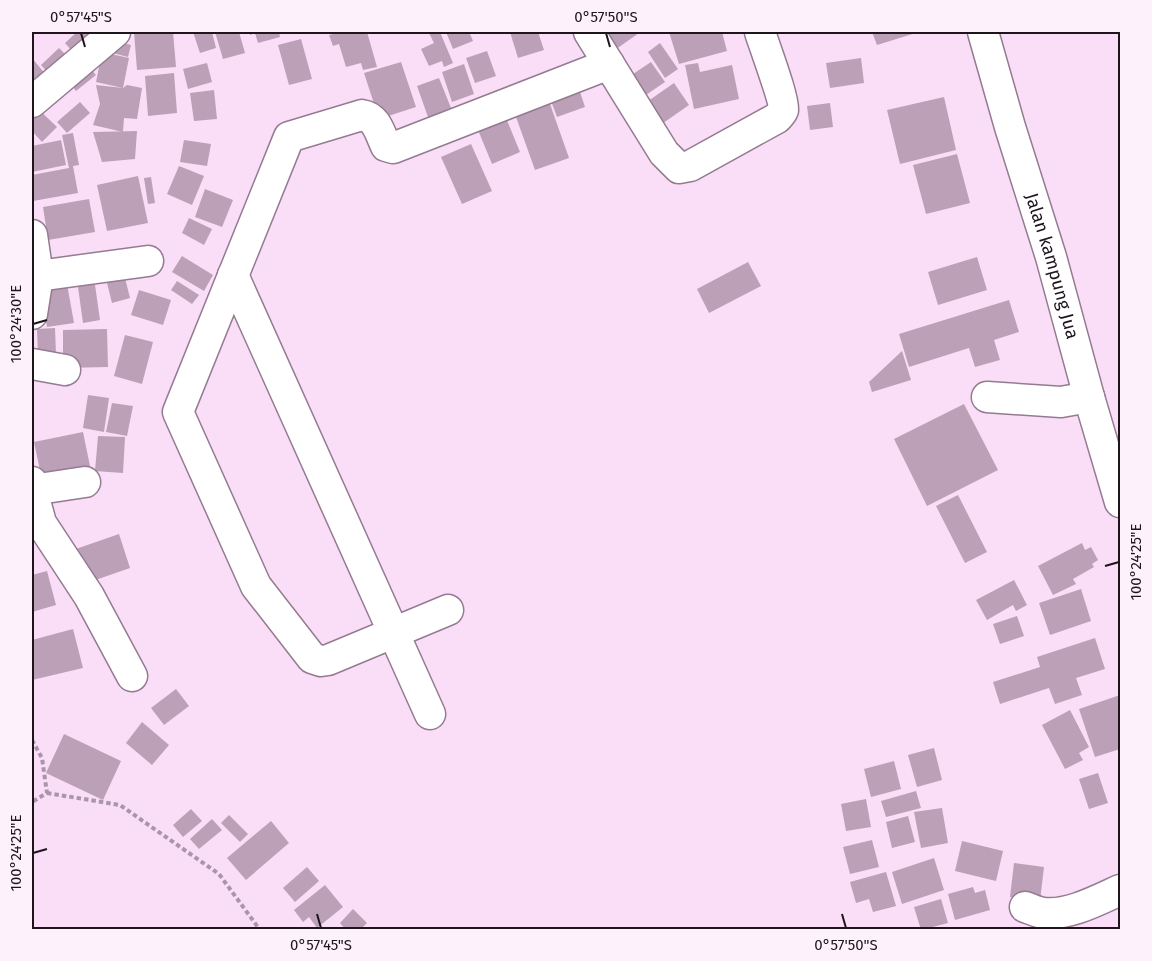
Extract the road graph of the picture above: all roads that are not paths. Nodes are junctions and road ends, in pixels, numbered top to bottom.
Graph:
1 (115, 32) edge
2 (589, 32) edge
3 (760, 32) edge
4 (983, 32) edge
5 (609, 63) junction
6 (32, 102) edge
7 (32, 239) edge
8 (148, 261) dead end
9 (233, 275) junction
10 (38, 276) junction
11 (32, 314) edge
12 (32, 364) edge
13 (65, 370) dead end
14 (987, 397) dead end
15 (1089, 397) junction
16 (32, 482) edge
17 (85, 482) dead end
18 (32, 490) edge
19 (1120, 502) edge
20 (448, 610) dead end
21 (393, 633) junction
22 (132, 676) dead end
23 (430, 714) dead end
24 (1120, 890) edge
25 (1025, 907) dead end

1 - 6 street
2 - 5 street
3 - 5 street
4 - 15 street, Jalan kampung Jua
5 - 9 street
7 - 10 street
8 - 10 street
9 - 21 street
9 - 21 street
10 - 11 street
12 - 13 street
14 - 15 street
15 - 19 street, Jalan kampung Jua
16 - 18 street
17 - 18 street
18 - 22 street
20 - 21 street
21 - 23 street
24 - 25 street

